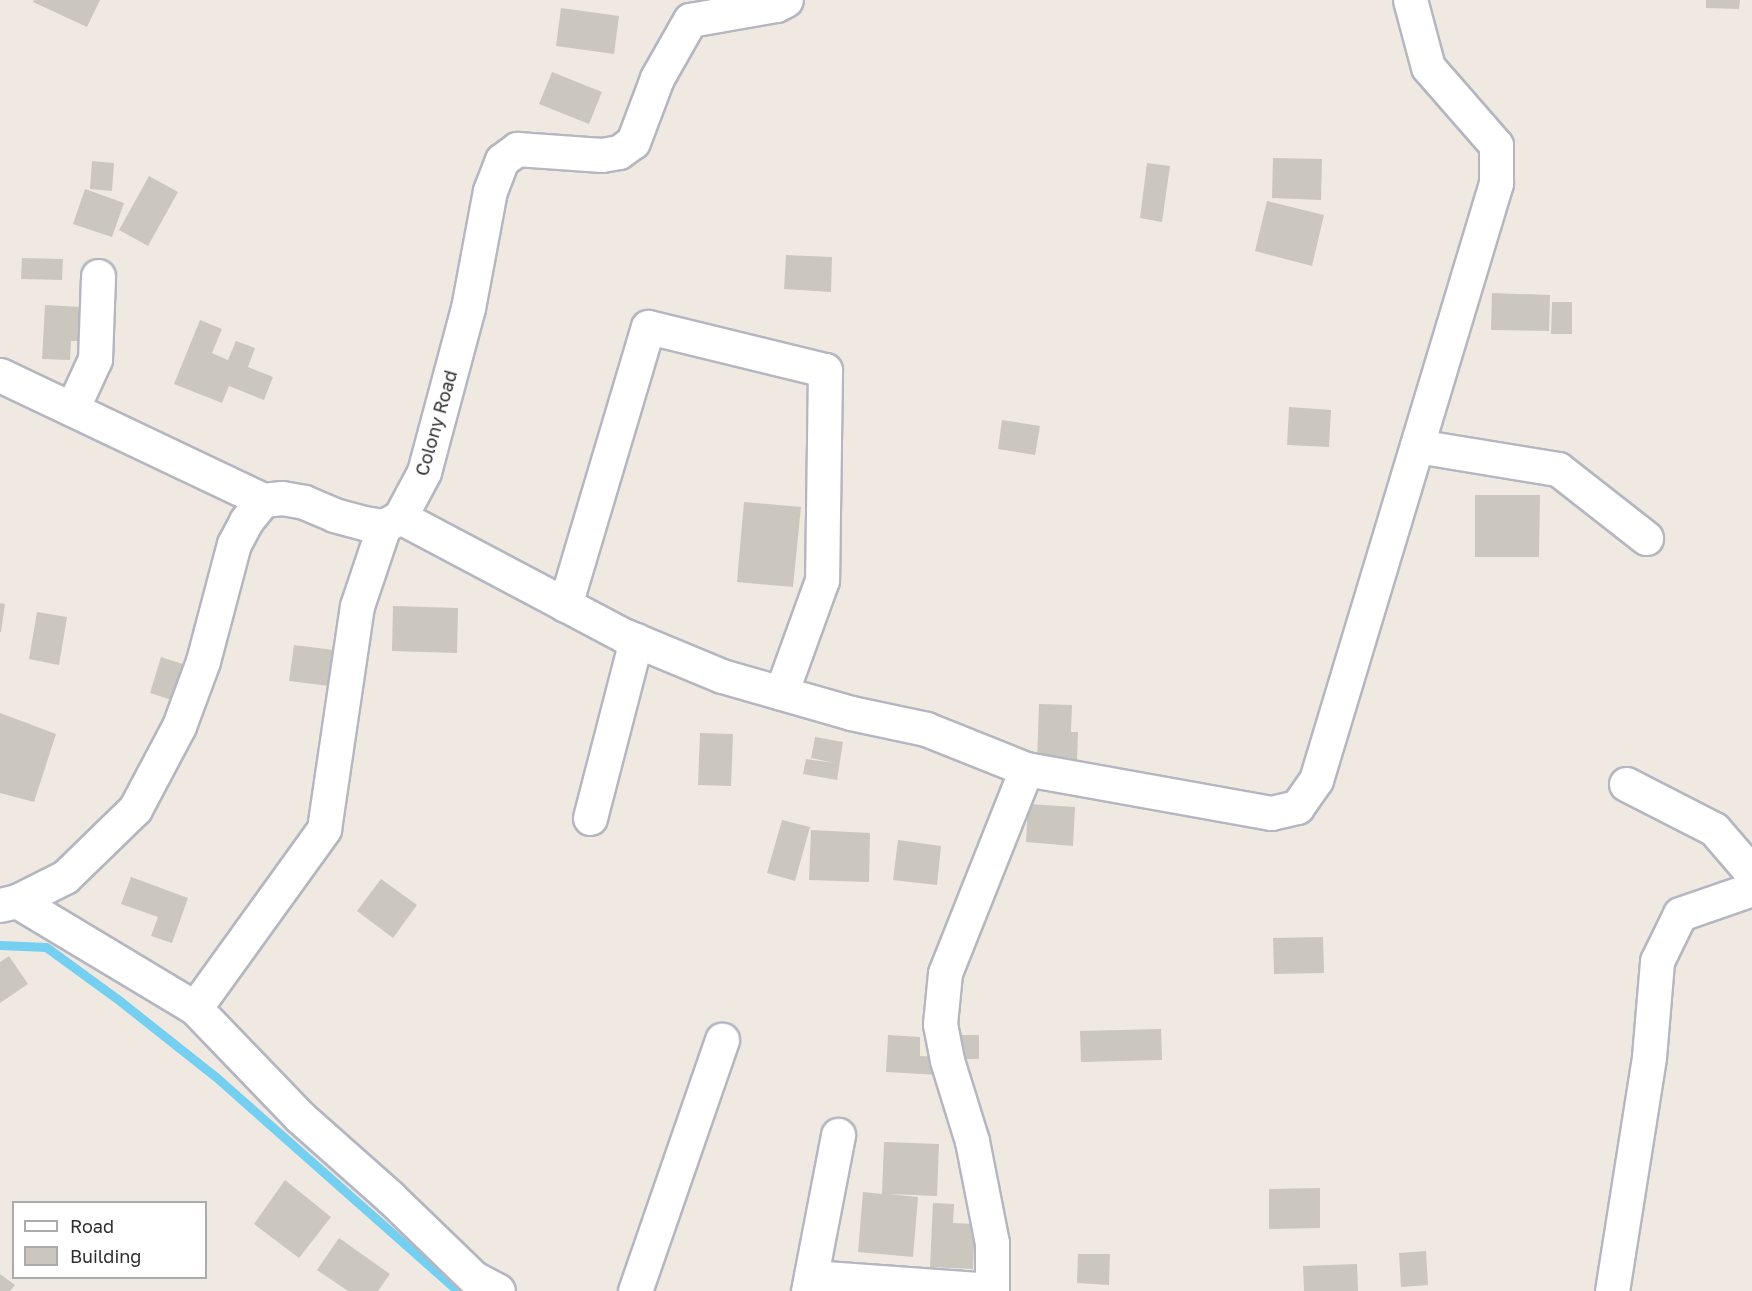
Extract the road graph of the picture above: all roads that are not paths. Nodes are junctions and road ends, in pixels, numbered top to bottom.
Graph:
1 (1410, 0) edge
2 (779, 2) edge
3 (98, 276) dead end
4 (0, 375) edge
5 (72, 409) junction
6 (1417, 446) junction
7 (263, 500) junction
8 (392, 521) junction
9 (1646, 538) dead end
10 (566, 605) junction
11 (636, 640) junction
12 (781, 693) junction
13 (1026, 769) junction
14 (1626, 784) dead end
15 (590, 818) dead end
16 (1752, 873) edge
17 (1752, 890) edge
18 (8, 903) edge
19 (195, 1008) junction
20 (722, 1040) dead end
21 (838, 1135) dead end
22 (809, 1284) edge
23 (498, 1291) edge
24 (635, 1291) edge
25 (992, 1291) edge
26 (1612, 1291) edge

1 - 6 street
2 - 8 street, Colony Road
3 - 5 street
4 - 5 street
5 - 7 street
6 - 9 street
6 - 13 street
7 - 8 street
7 - 18 street
8 - 10 street
8 - 19 street
10 - 11 street
10 - 12 street
11 - 12 street
11 - 15 street
12 - 13 street
13 - 25 street
14 - 16 street
17 - 26 street
18 - 19 street
19 - 23 street
20 - 24 street
21 - 22 street
22 - 25 street

